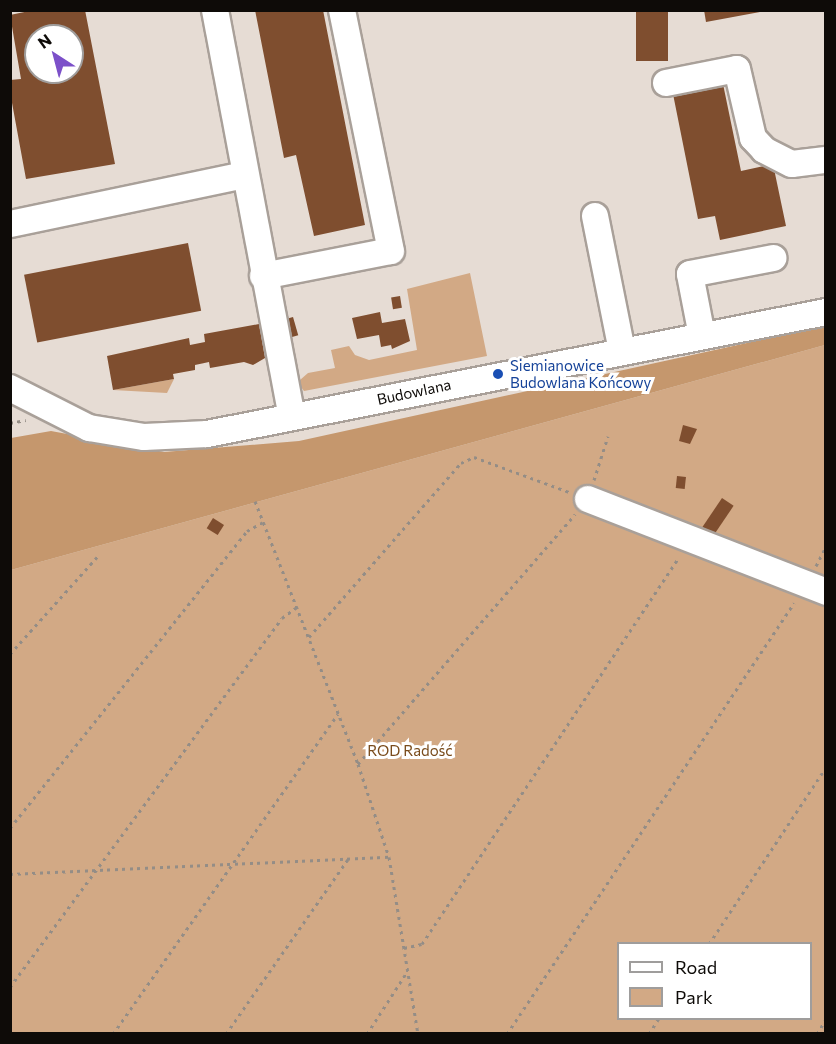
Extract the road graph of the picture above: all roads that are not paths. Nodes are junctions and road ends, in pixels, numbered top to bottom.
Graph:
1 (215, 10) edge
2 (342, 10) edge
3 (666, 83) dead end
4 (825, 160) edge
5 (245, 174) junction
6 (595, 216) dead end
7 (10, 224) edge
8 (773, 258) dead end
9 (263, 276) junction
10 (825, 312) edge
11 (702, 336) junction
12 (622, 351) junction
13 (10, 388) edge
14 (292, 417) junction
15 (588, 499) road end
16 (816, 588) edge

1 - 5 street
2 - 9 street
3 - 4 street
5 - 7 street
5 - 9 street
6 - 12 street
8 - 11 street
9 - 14 street
10 - 11 street, Budowlana
11 - 12 street, Budowlana
12 - 14 street, Budowlana
13 - 14 street, Budowlana
15 - 16 street

